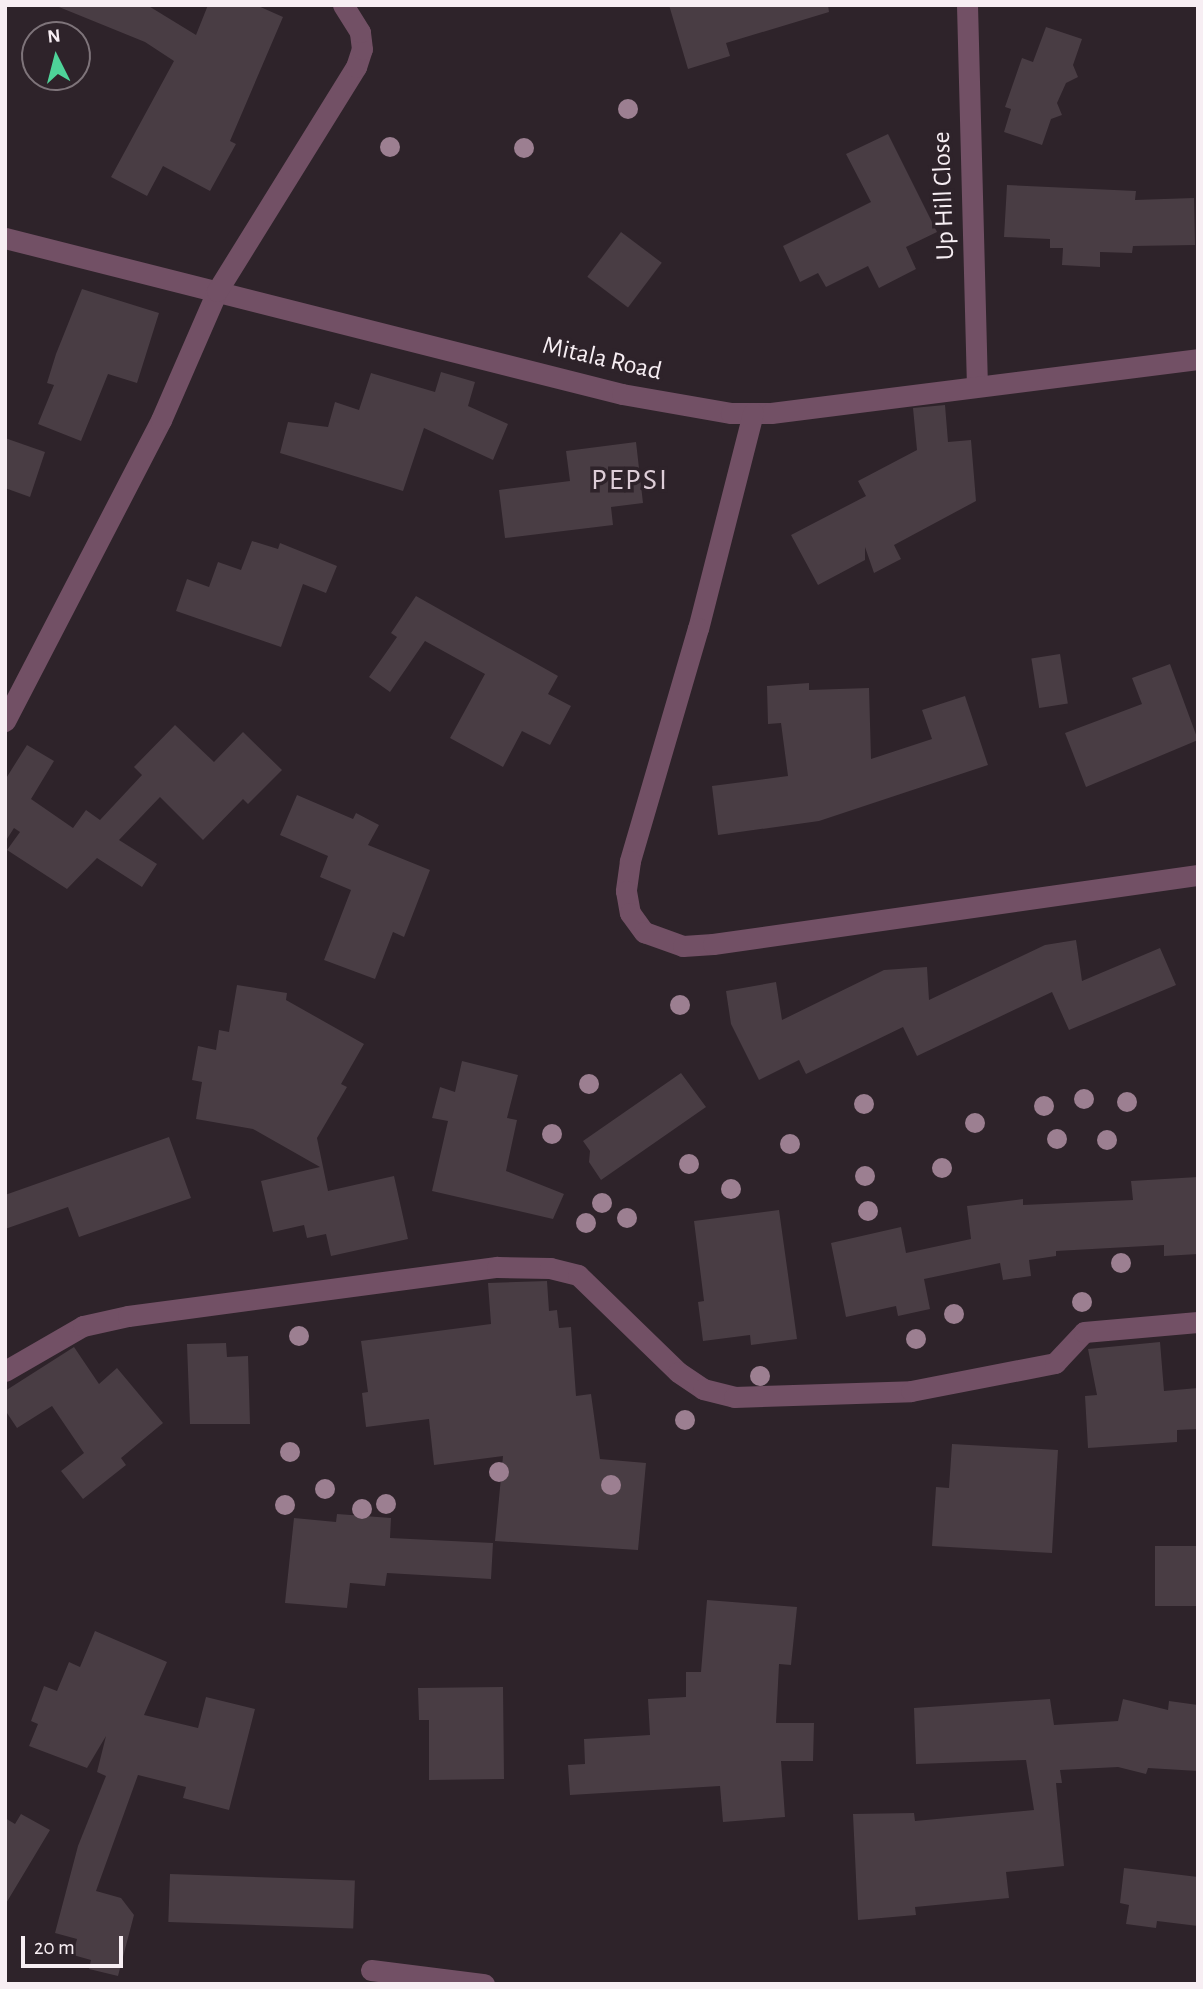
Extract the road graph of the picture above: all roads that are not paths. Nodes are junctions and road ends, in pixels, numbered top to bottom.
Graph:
1 (344, 5) edge
2 (967, 5) edge
3 (5, 238) edge
4 (217, 290) junction
5 (1198, 359) edge
6 (977, 386) junction
7 (753, 413) junction
8 (5, 721) edge
9 (1198, 875) edge
10 (1198, 1322) edge
11 (5, 1371) edge
12 (371, 1970) dead end
13 (484, 1984) edge

1 - 4 street
2 - 6 street, Up Hill Close
3 - 4 street, Mitala Road
4 - 7 street, Mitala Road
4 - 8 street
5 - 6 street, Mitala Road
6 - 7 street, Mitala Road
7 - 9 street
10 - 11 street
12 - 13 street

